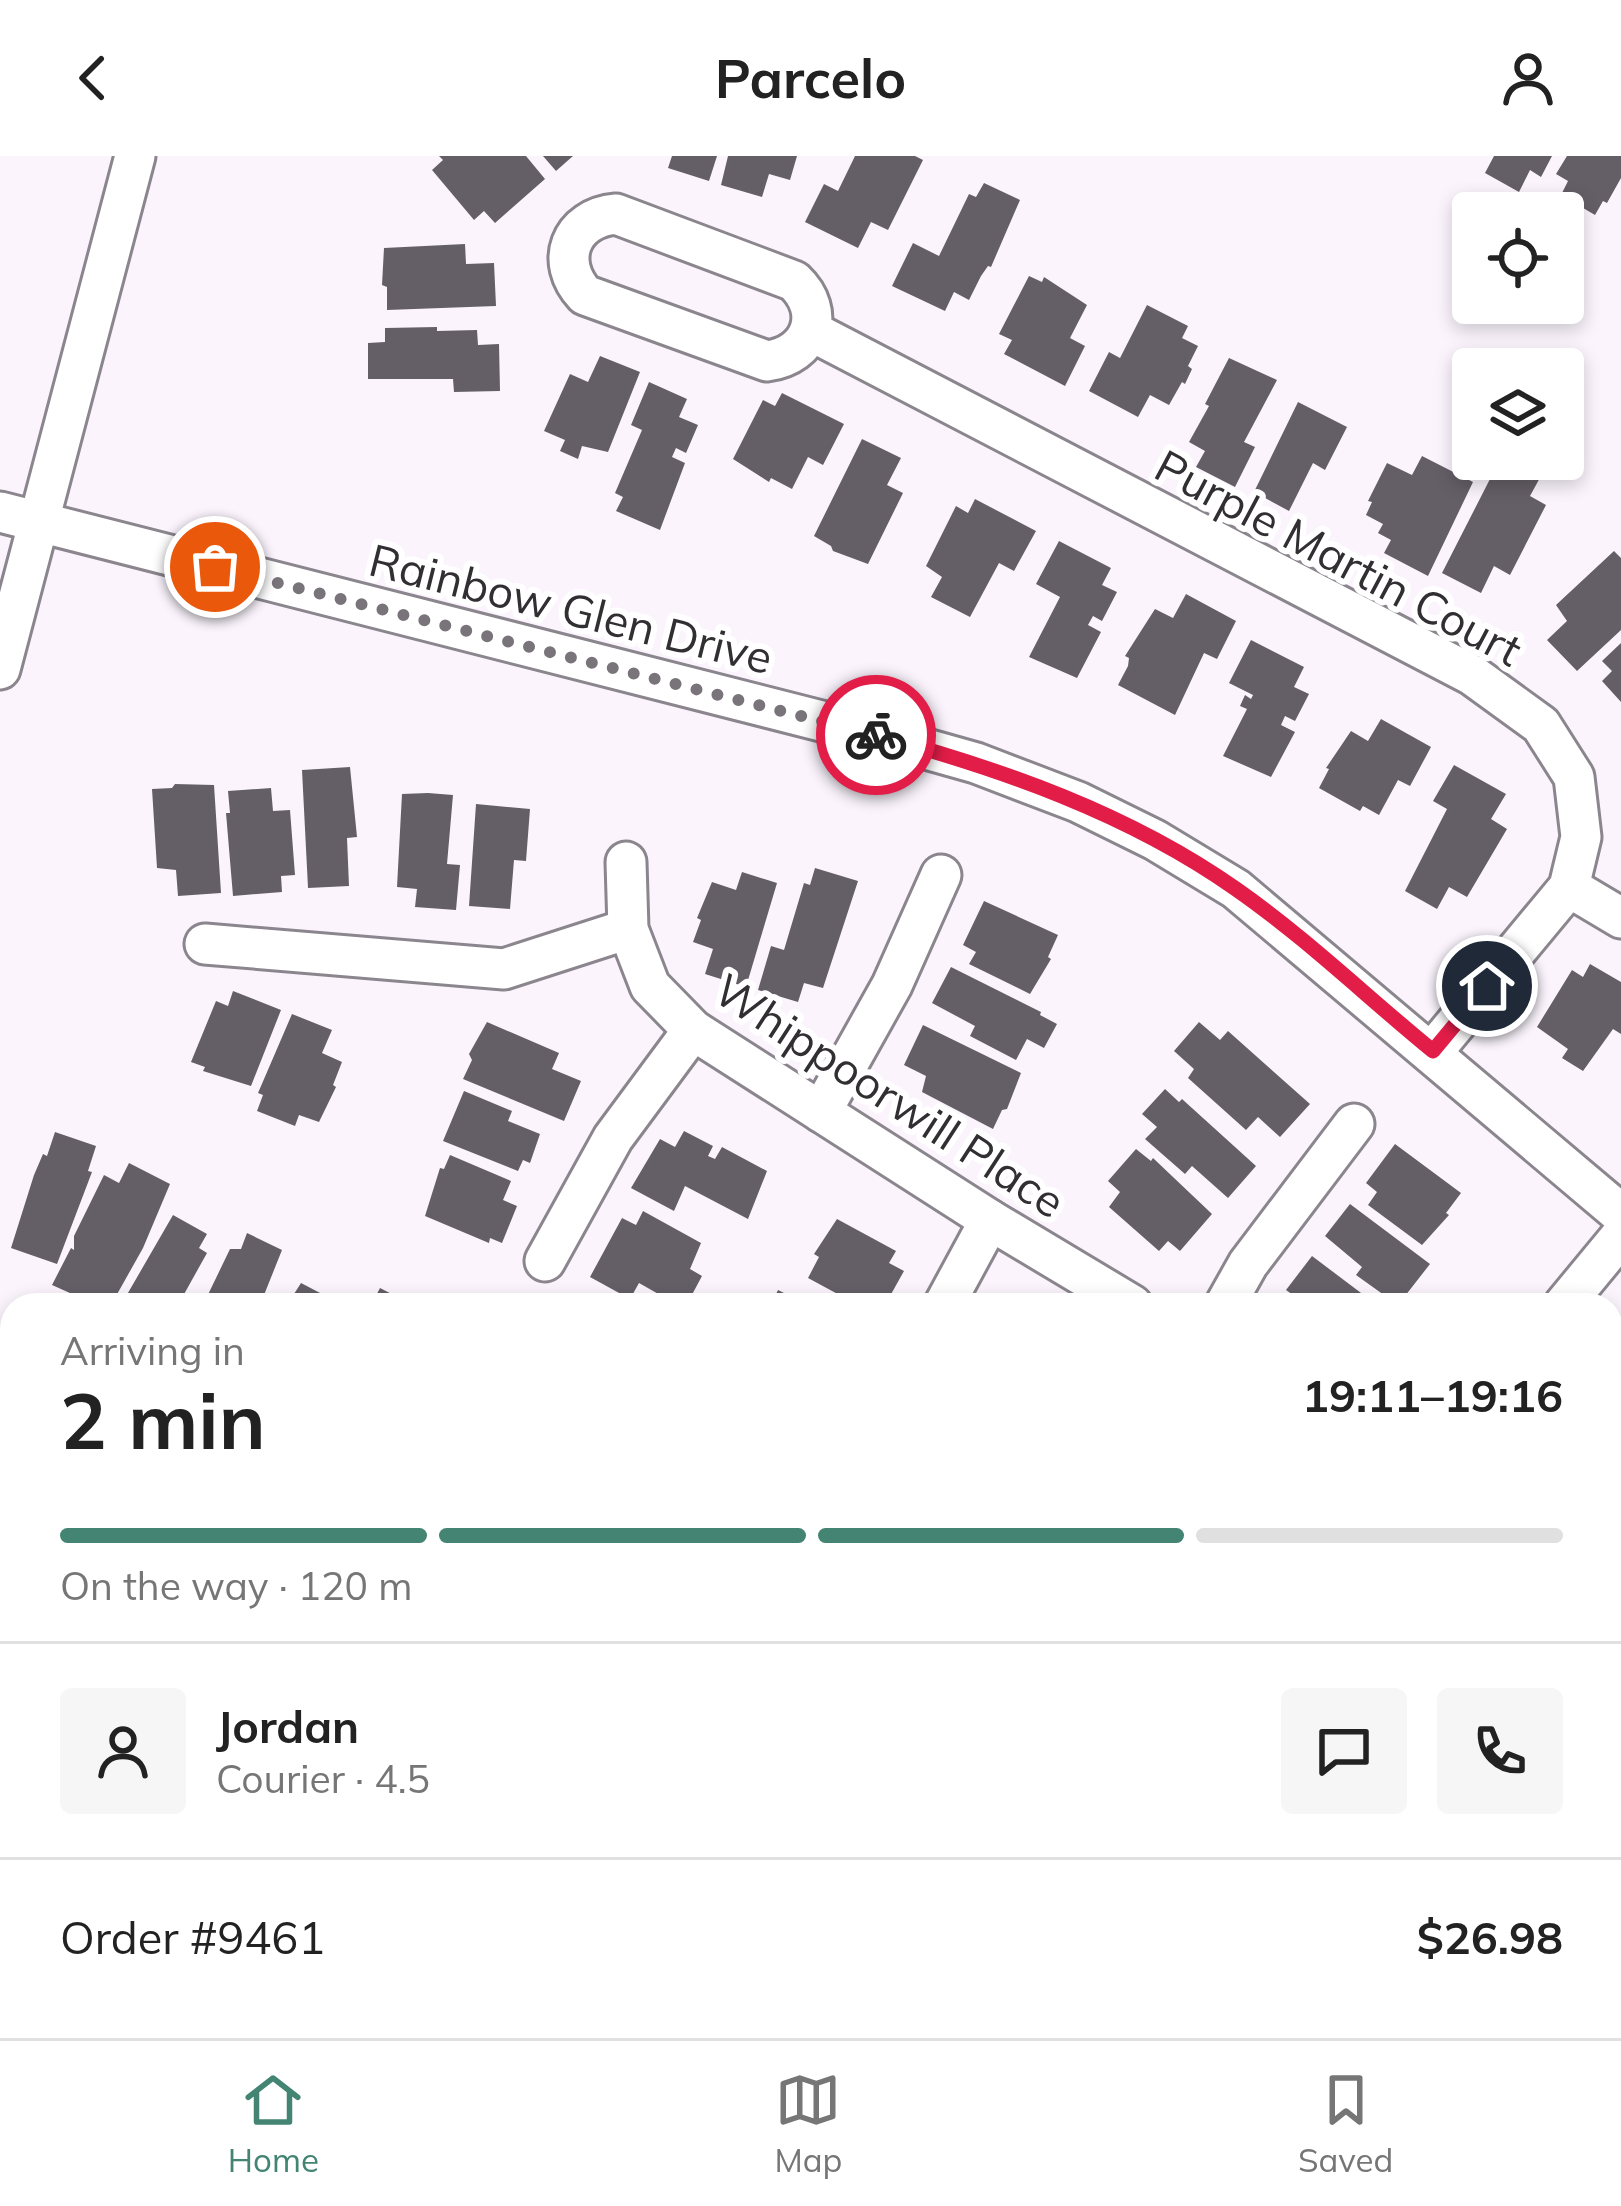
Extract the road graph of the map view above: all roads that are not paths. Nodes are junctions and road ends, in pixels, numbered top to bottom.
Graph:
1 (135, 156) edge
2 (811, 331) junction
3 (19, 517) edge
4 (0, 669) edge
5 (626, 862) dead end
6 (941, 875) dead end
7 (1569, 887) junction
8 (1621, 918) edge
9 (628, 929) junction
10 (205, 944) dead end
11 (693, 1030) junction
12 (1433, 1051) junction
13 (821, 1112) junction
14 (1354, 1124) dead end
15 (1621, 1214) edge
16 (990, 1220) junction
17 (1621, 1236) edge
18 (545, 1261) dead end
19 (950, 1293) edge
20 (1112, 1293) edge
21 (1232, 1293) edge
22 (1574, 1293) edge

1 - 3 street
2 - 2 street
2 - 7 street, Purple Martin Court
3 - 4 street
3 - 12 street, Rainbow Glen Drive
5 - 9 street, Whippoorwill Place
6 - 13 street
7 - 8 street
7 - 12 street, Purple Martin Court
9 - 10 street
9 - 11 street, Whippoorwill Place
11 - 13 street, Whippoorwill Place
11 - 18 street
12 - 15 street, Rainbow Glen Drive
13 - 16 street, Whippoorwill Place
14 - 21 street
16 - 19 street
16 - 20 street, Whippoorwill Place
17 - 22 street

